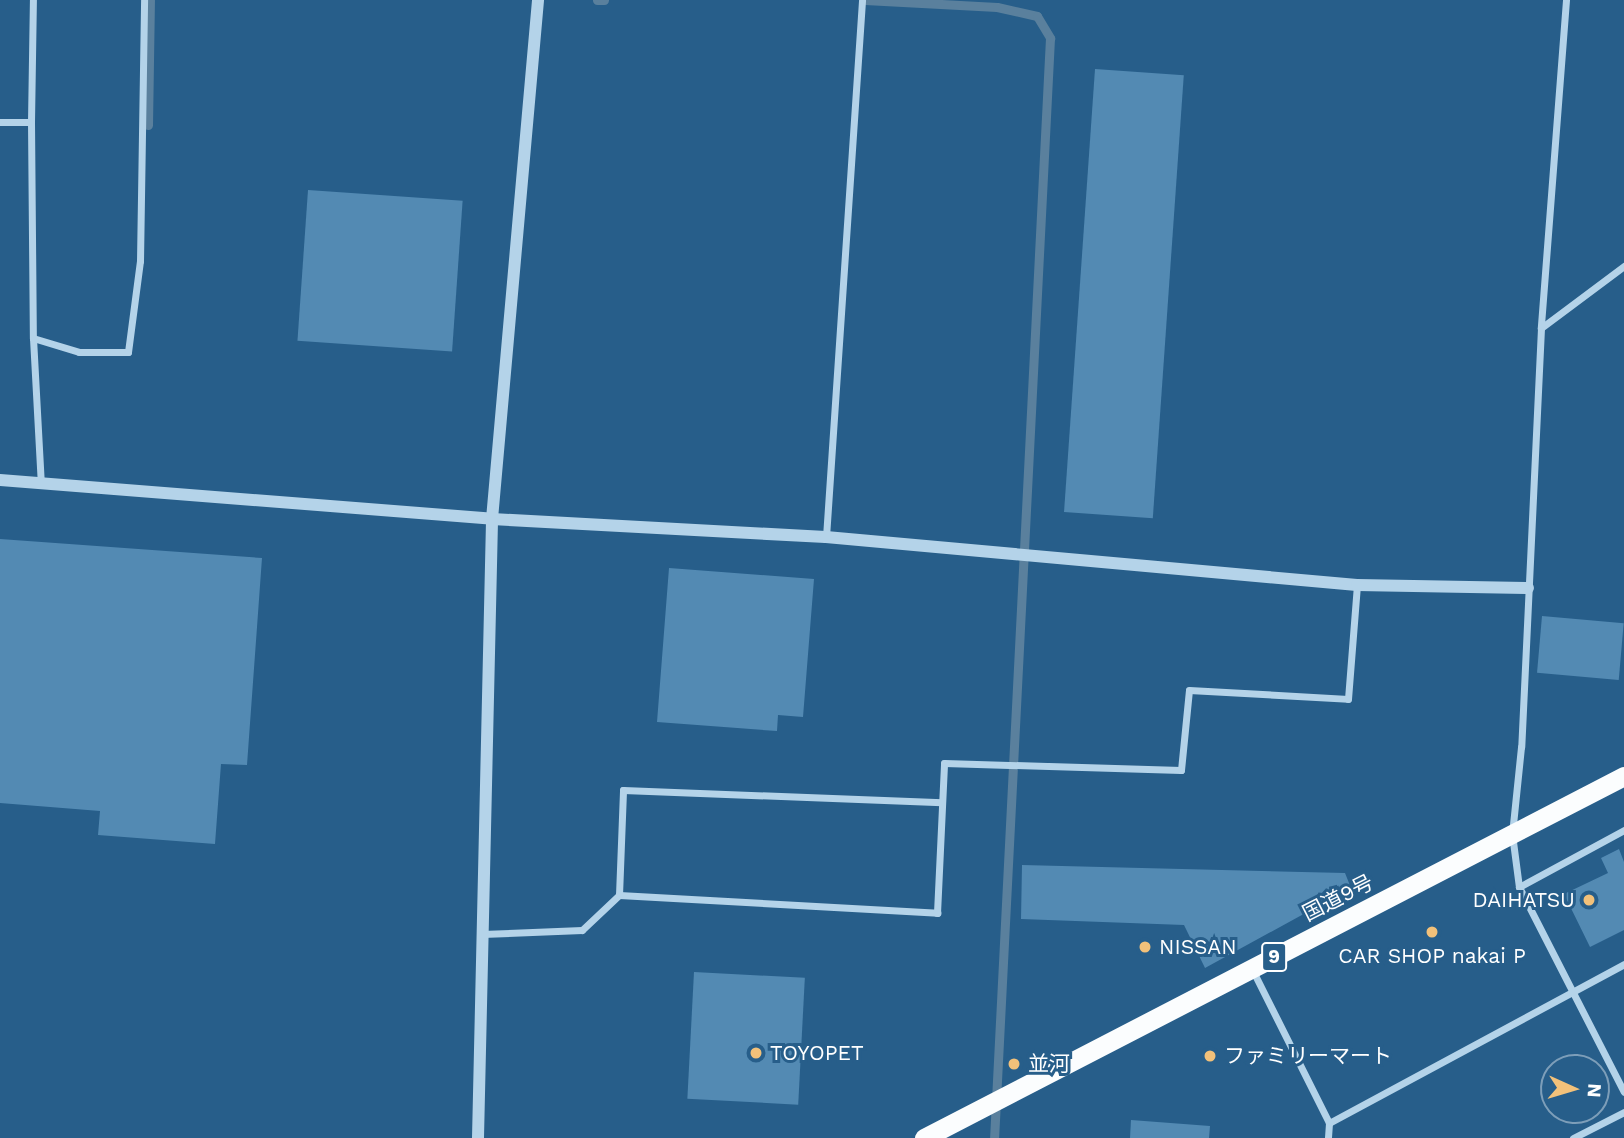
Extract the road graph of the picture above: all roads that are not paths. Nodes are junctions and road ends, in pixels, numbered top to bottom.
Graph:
1 (33, 0) edge
2 (144, 0) edge
3 (538, 0) edge
4 (862, 0) edge
5 (1566, 0) edge
6 (0, 122) edge
7 (32, 122) junction
8 (1623, 269) edge
9 (1541, 328) junction
10 (33, 338) junction
11 (0, 480) edge
12 (41, 484) junction
13 (492, 519) junction
14 (826, 537) junction
15 (1357, 585) junction
16 (1528, 588) junction
17 (1624, 776) edge
18 (942, 802) junction
19 (1624, 830) edge
20 (1512, 834) junction
21 (1519, 887) junction
22 (619, 895) junction
23 (482, 934) junction
24 (1624, 964) edge
25 (1251, 968) junction
26 (1572, 990) junction
27 (1624, 1092) edge
28 (1624, 1112) edge
29 (1329, 1123) junction
30 (478, 1138) edge
31 (924, 1138) edge
32 (1328, 1138) edge
33 (1573, 1138) edge

1 - 7 street
2 - 10 street
3 - 13 street
4 - 14 street
5 - 9 street
6 - 7 street
7 - 10 street
8 - 9 street
9 - 16 street
10 - 12 street
11 - 12 street
12 - 13 street
13 - 14 street
13 - 23 street
14 - 15 street
15 - 16 street
15 - 18 street
16 - 20 street
17 - 20 highway, 国道9号 / 9
18 - 22 street
18 - 22 street
19 - 21 street
20 - 21 street
20 - 25 highway, 国道9号 / 9
21 - 26 street
22 - 23 street
23 - 30 street
24 - 26 street
25 - 29 street
25 - 31 highway, 国道9号 / 9
26 - 27 street
26 - 29 street
28 - 33 street
29 - 32 street

